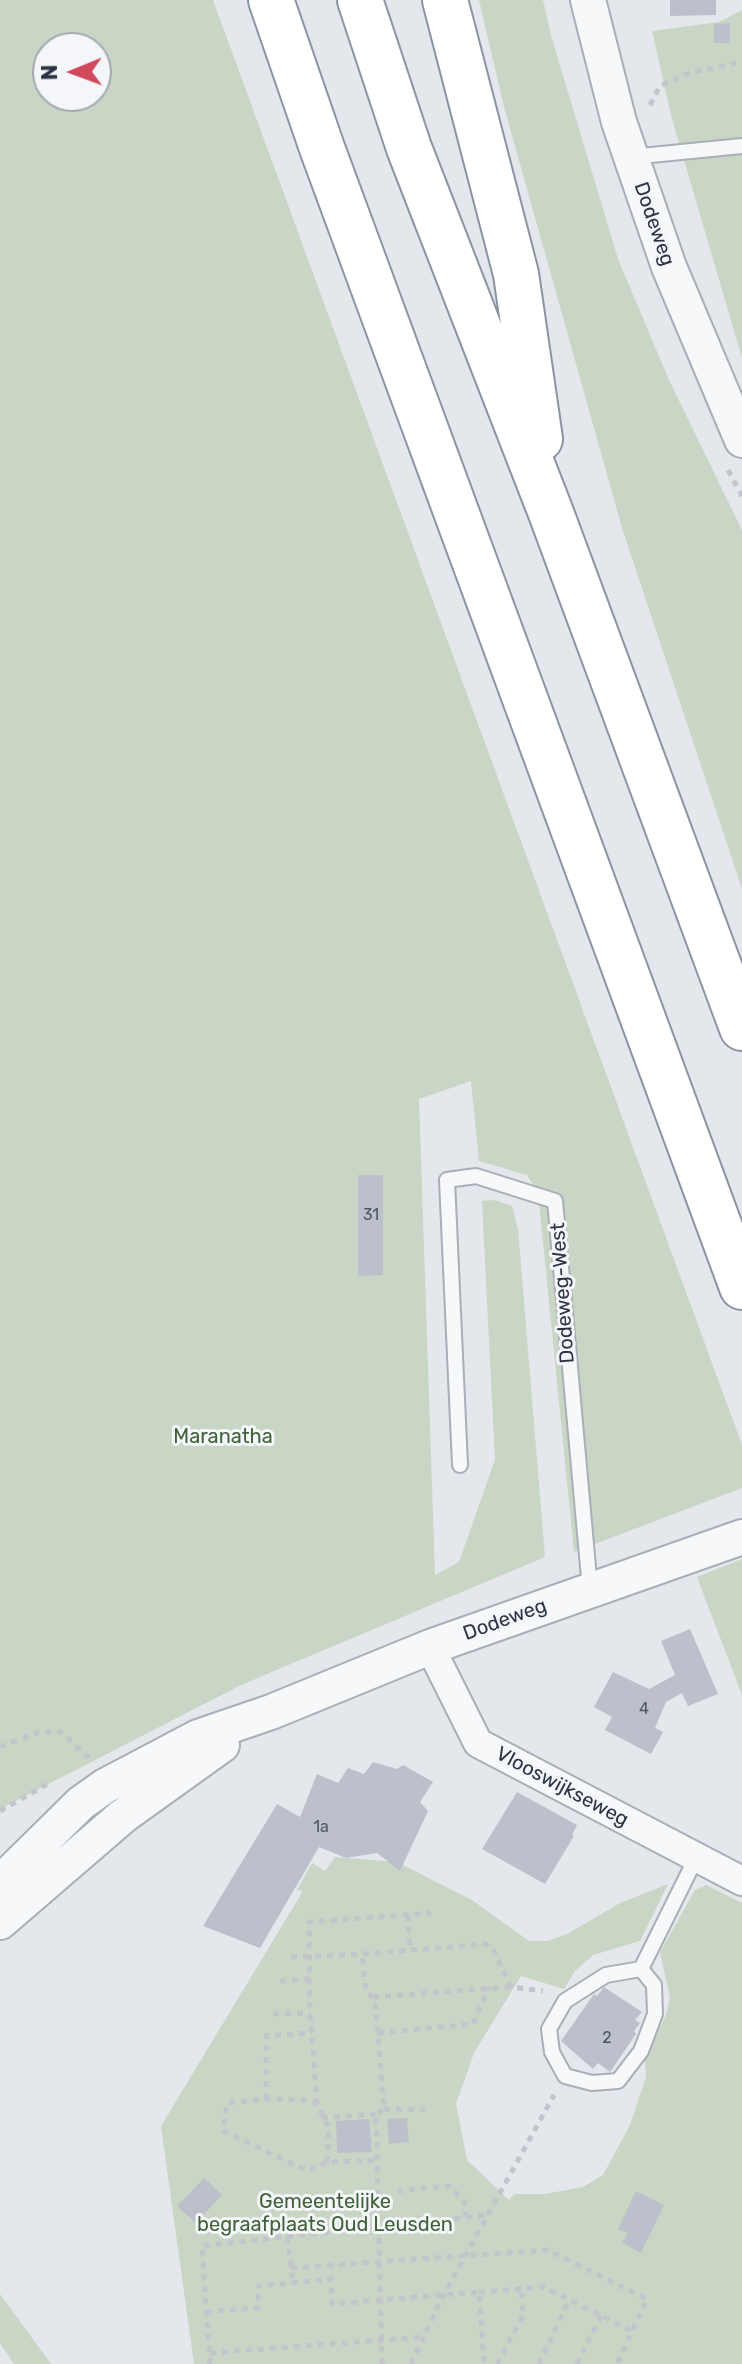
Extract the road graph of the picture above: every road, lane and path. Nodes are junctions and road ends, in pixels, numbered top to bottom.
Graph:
1 (271, 0) edge
2 (360, 0) edge
3 (445, 0) edge
4 (588, 0) edge
5 (742, 62) edge
6 (619, 122) junction
7 (742, 146) edge
8 (631, 157) junction
9 (742, 440) edge
10 (551, 513) junction
11 (742, 1028) edge
12 (742, 1287) edge
13 (460, 1465) dead end
14 (742, 1537) edge
15 (590, 1590) junction
16 (430, 1647) junction
17 (271, 1712) junction
18 (0, 1747) edge
19 (77, 1767) dead end
20 (64, 1774) dead end
21 (0, 1811) edge
22 (696, 1858) junction
23 (742, 1881) edge
24 (0, 1883) edge
25 (431, 1913) dead end
26 (408, 1915) junction
27 (0, 1922) edge
28 (410, 1950) junction
29 (362, 1954) junction
30 (291, 1957) dead end
31 (309, 1957) junction
32 (641, 1969) junction
33 (310, 1979) junction
34 (280, 1981) dead end
35 (489, 1987) junction
36 (511, 1987) junction
37 (372, 1997) junction
38 (565, 2001) junction
39 (310, 2013) junction
40 (273, 2014) dead end
41 (312, 2033) junction
42 (378, 2033) junction
43 (565, 2076) junction
44 (266, 2099) junction
45 (317, 2104) junction
46 (384, 2109) junction
47 (425, 2110) dead end
48 (376, 2114) junction
49 (322, 2118) junction
50 (378, 2160) junction
51 (327, 2162) junction
52 (397, 2191) dead end
53 (488, 2215) junction
54 (466, 2217) junction
55 (380, 2227) junction
56 (287, 2237) junction
57 (464, 2258) junction
58 (378, 2263) junction
59 (330, 2265) junction
60 (291, 2268) junction
61 (331, 2279) junction
62 (293, 2282) junction
63 (521, 2288) junction
64 (479, 2292) junction
65 (443, 2296) junction
66 (569, 2299) junction
67 (381, 2300) junction
68 (206, 2312) junction
69 (601, 2315) junction
70 (632, 2331) junction
71 (424, 2337) junction
72 (382, 2340) junction
73 (209, 2353) junction
74 (210, 2364) edge
75 (382, 2364) edge
76 (411, 2364) edge
77 (484, 2364) edge
78 (497, 2364) edge
79 (539, 2364) edge
80 (577, 2364) edge
81 (617, 2364) edge

1 - 12 highway
2 - 10 highway
3 - 10 highway
4 - 6 street, Dodeweg
5 - 6 path
6 - 8 street, Dodeweg
7 - 8 lane
8 - 9 street, Dodeweg
10 - 11 highway
13 - 15 lane, Dodeweg-West
14 - 15 street, Dodeweg
15 - 16 street, Dodeweg
16 - 17 street, Dodeweg
16 - 22 street, Vlooswijkseweg
17 - 24 street, Dodeweg
17 - 27 street, Dodeweg
18 - 19 path
20 - 21 path
22 - 23 street, Vlooswijkseweg
22 - 32 lane
25 - 26 path
26 - 28 path
26 - 31 path
28 - 29 path
28 - 36 path
29 - 31 path
29 - 37 path
30 - 31 path
31 - 33 path
32 - 38 lane
32 - 43 lane
33 - 34 path
33 - 39 path
35 - 36 path
35 - 37 path
35 - 42 path
36 - 38 path
37 - 42 path
38 - 43 lane
39 - 40 path
39 - 41 path
41 - 44 path
41 - 45 path
42 - 46 path
43 - 53 path
44 - 45 path
44 - 51 path
45 - 49 path
46 - 47 path
46 - 48 path
48 - 49 path
48 - 50 path
49 - 51 path
50 - 51 path
50 - 55 path
52 - 54 path
53 - 54 path
53 - 57 path
54 - 55 path
55 - 56 path
55 - 58 path
56 - 60 path
56 - 68 path
57 - 58 path
57 - 65 path
57 - 70 path
58 - 59 path
58 - 67 path
59 - 60 path
59 - 61 path
60 - 62 path
61 - 62 path
61 - 67 path
62 - 68 path
63 - 64 path
63 - 66 path
63 - 78 path
64 - 65 path
64 - 77 path
65 - 67 path
65 - 71 path
66 - 69 path
66 - 79 path
67 - 72 path
68 - 73 path
69 - 70 path
69 - 80 path
70 - 81 path
71 - 72 path
71 - 76 path
72 - 73 path
72 - 75 path
73 - 74 path

